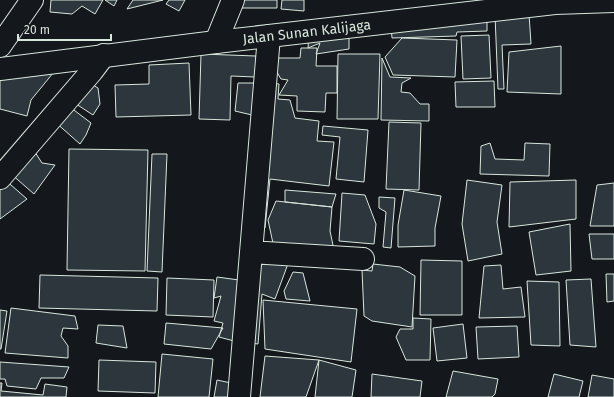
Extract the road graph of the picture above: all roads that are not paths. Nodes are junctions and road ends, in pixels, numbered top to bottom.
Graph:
1 (32, 0) edge
2 (233, 0) edge
3 (614, 1) edge
4 (269, 36) junction
5 (216, 42) junction
6 (0, 46) edge
7 (104, 55) junction
8 (0, 68) edge
9 (0, 178) edge
10 (251, 252) junction
11 (364, 259) dead end
12 (239, 397) edge

1 - 6 street
2 - 5 street
3 - 4 street, Jalan Sunan Kalijaga
4 - 5 street, Jalan Sunan Kalijaga
4 - 10 street
5 - 7 street, Jalan Sunan Kalijaga
7 - 8 street, Jalan Sunan Kalijaga
7 - 9 street
10 - 11 street
10 - 12 street

